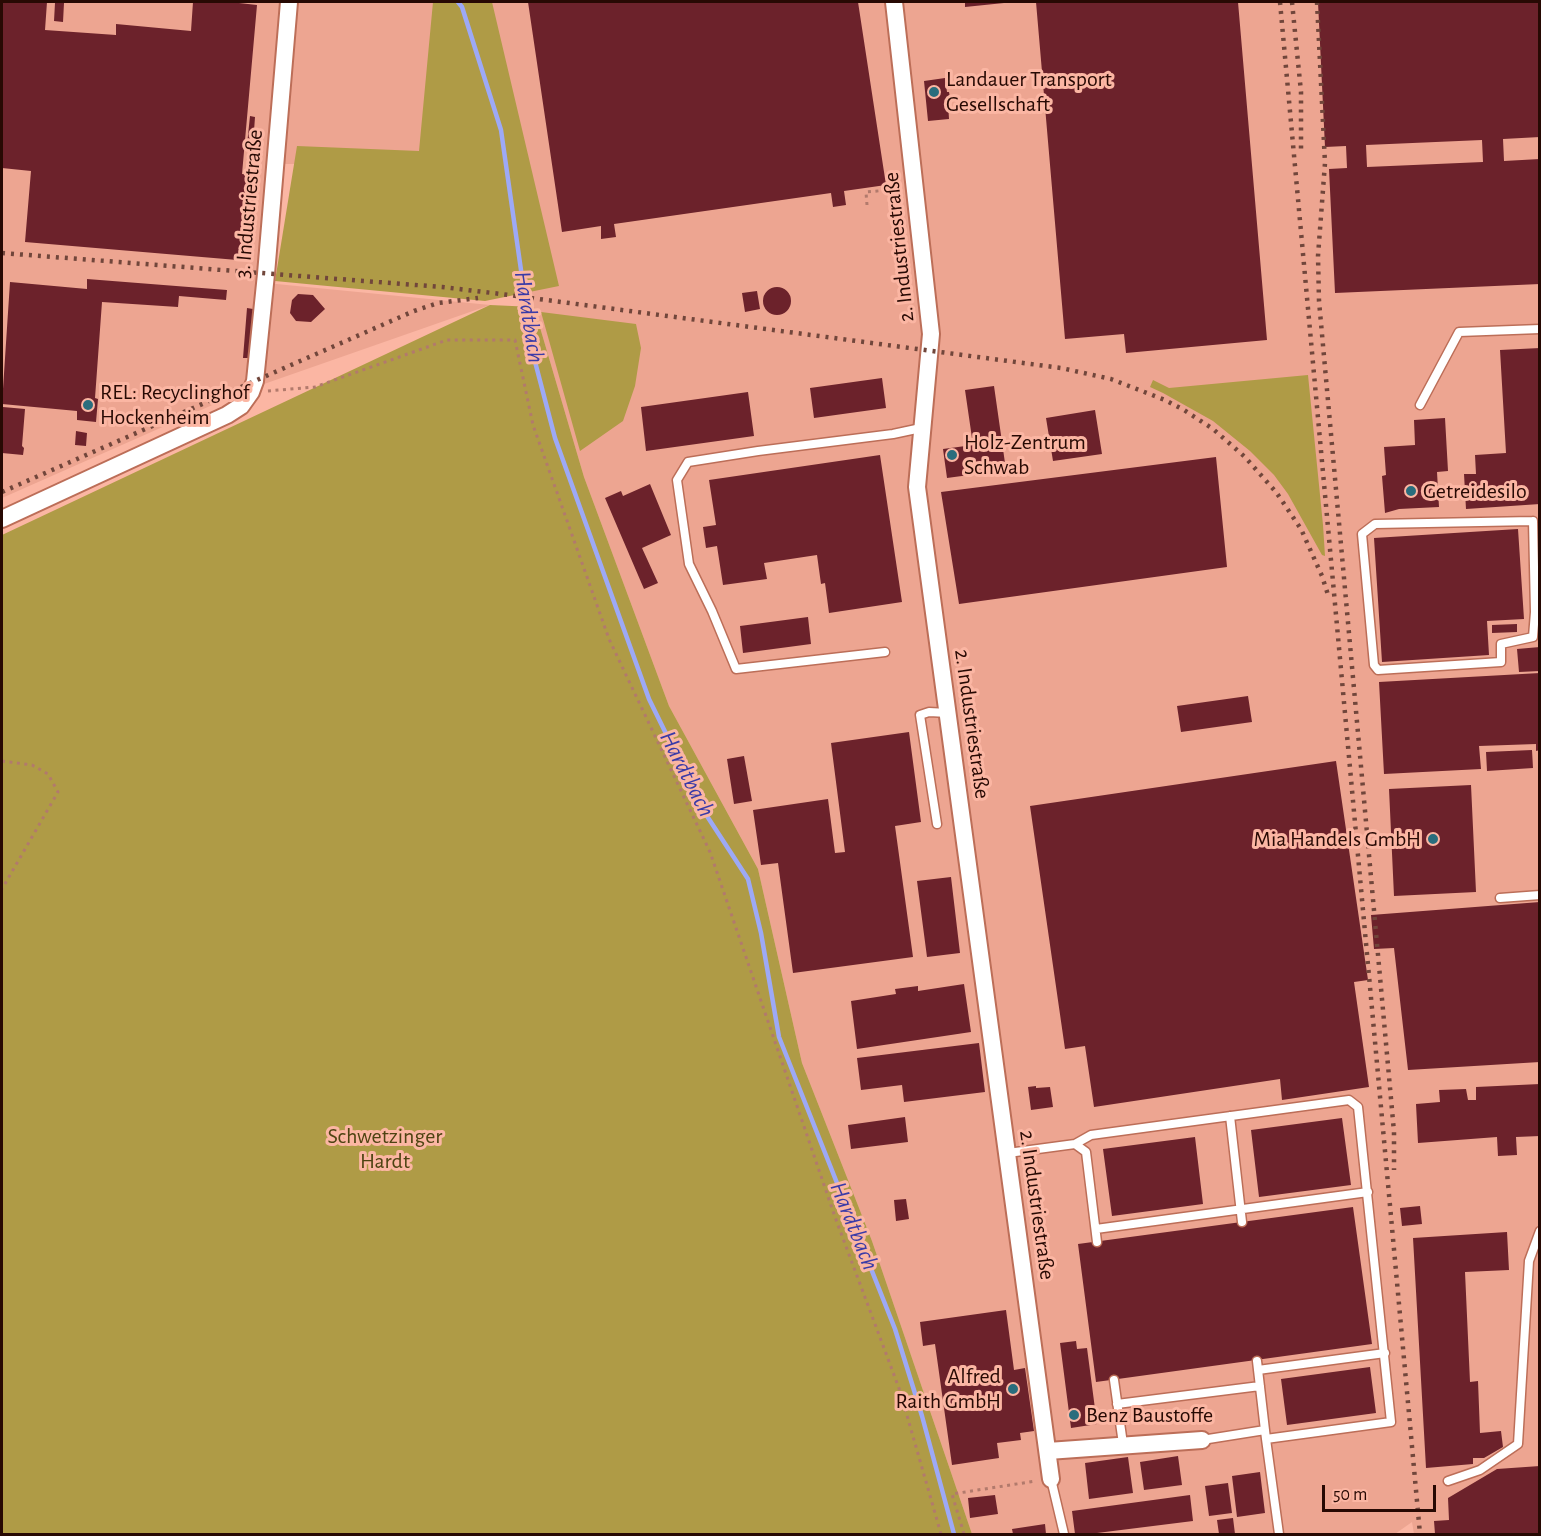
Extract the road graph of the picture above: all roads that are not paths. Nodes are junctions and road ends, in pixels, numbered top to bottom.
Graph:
1 (289, 2) edge
2 (894, 2) edge
3 (1539, 329) edge
4 (1420, 405) dead end
5 (921, 428) junction
6 (2, 519) edge
7 (1536, 521) edge
8 (885, 652) dead end
9 (948, 713) junction
10 (937, 824) dead end
11 (1539, 895) edge
12 (1500, 898) dead end
13 (1230, 1116) junction
14 (1075, 1144) junction
15 (1008, 1153) junction
16 (1368, 1192) junction
17 (1240, 1209) junction
18 (1242, 1222) dead end
19 (1095, 1229) junction
20 (1539, 1231) edge
21 (1097, 1242) dead end
22 (1385, 1353) junction
23 (1114, 1380) dead end
24 (1260, 1386) junction
25 (1117, 1404) junction
26 (1266, 1435) junction
27 (1202, 1440) joint
28 (1123, 1444) junction
29 (1048, 1451) junction
30 (1052, 1479) joint
31 (1448, 1481) dead end
32 (1064, 1534) edge
33 (1279, 1534) edge

1 - 6 street, 3. Industriestraße
2 - 5 street, 2. Industriestraße
3 - 4 lane
5 - 8 lane
5 - 9 street, 2. Industriestraße
7 - 7 lane
9 - 10 lane
9 - 15 street, 2. Industriestraße
11 - 12 lane
13 - 14 lane
13 - 16 lane
13 - 17 lane
14 - 15 lane
14 - 19 lane
15 - 29 street, 2. Industriestraße
16 - 17 lane
16 - 22 lane
17 - 18 lane
17 - 19 lane
19 - 21 lane
20 - 31 lane
22 - 24 lane
22 - 26 lane
23 - 25 lane
24 - 25 lane
24 - 26 lane
25 - 28 lane
26 - 27 lane
26 - 33 lane
27 - 28 street
28 - 29 street
29 - 30 street, 2. Industriestraße
30 - 32 lane

